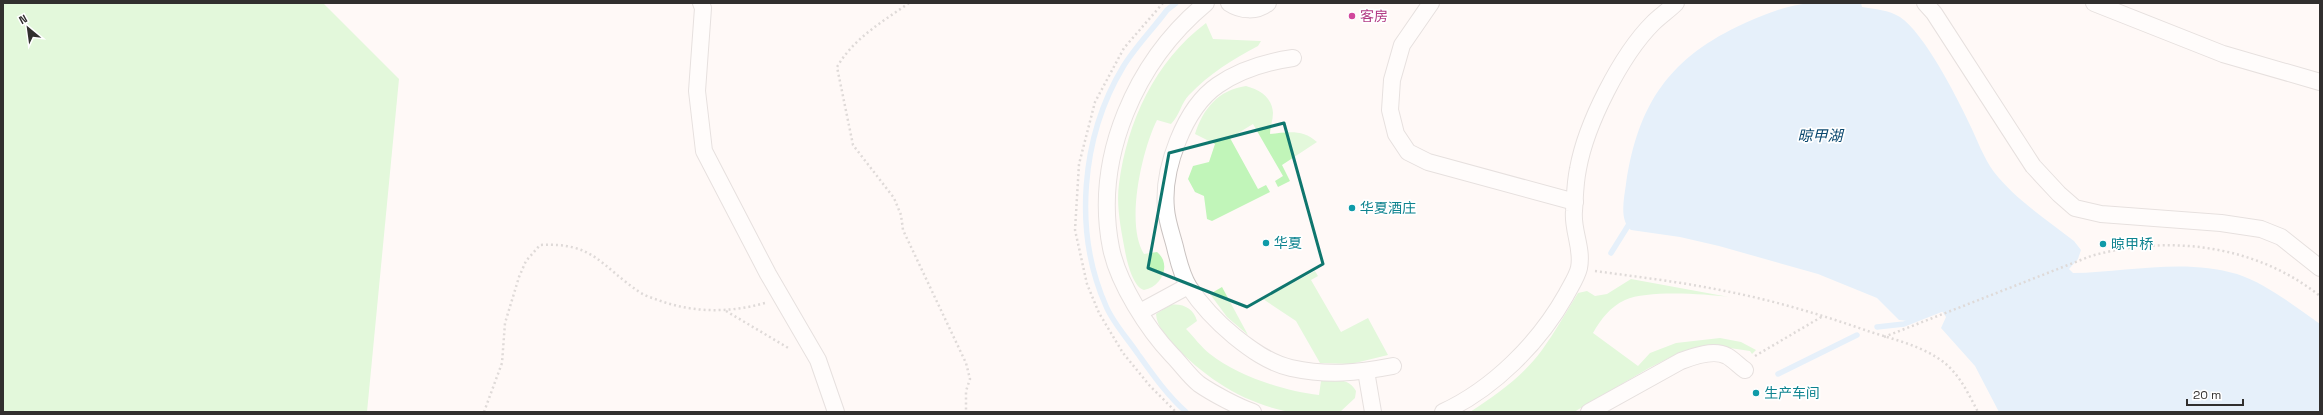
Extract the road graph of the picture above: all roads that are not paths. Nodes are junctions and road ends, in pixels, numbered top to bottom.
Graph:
1 (701, 3) edge
2 (1206, 3) edge
3 (1229, 3) edge
4 (1268, 3) edge
5 (1431, 3) edge
6 (1676, 3) edge
7 (1924, 3) edge
8 (2094, 3) edge
9 (1293, 58) dead end
10 (2320, 82) edge
11 (1575, 202) junction
12 (2320, 268) edge
13 (1188, 286) junction
14 (1140, 312) junction
15 (1393, 366) dead end
16 (1742, 368) road end
17 (1366, 371) junction
18 (836, 412) edge
19 (1253, 412) edge
20 (1373, 412) edge
21 (1443, 412) edge
22 (1589, 412) edge

1 - 18 street
2 - 14 street
3 - 4 street
5 - 11 street
6 - 11 street
7 - 12 street
8 - 10 street
9 - 13 street
11 - 21 street
13 - 14 street
13 - 17 street
14 - 19 street
15 - 17 street
16 - 22 street
17 - 20 street

